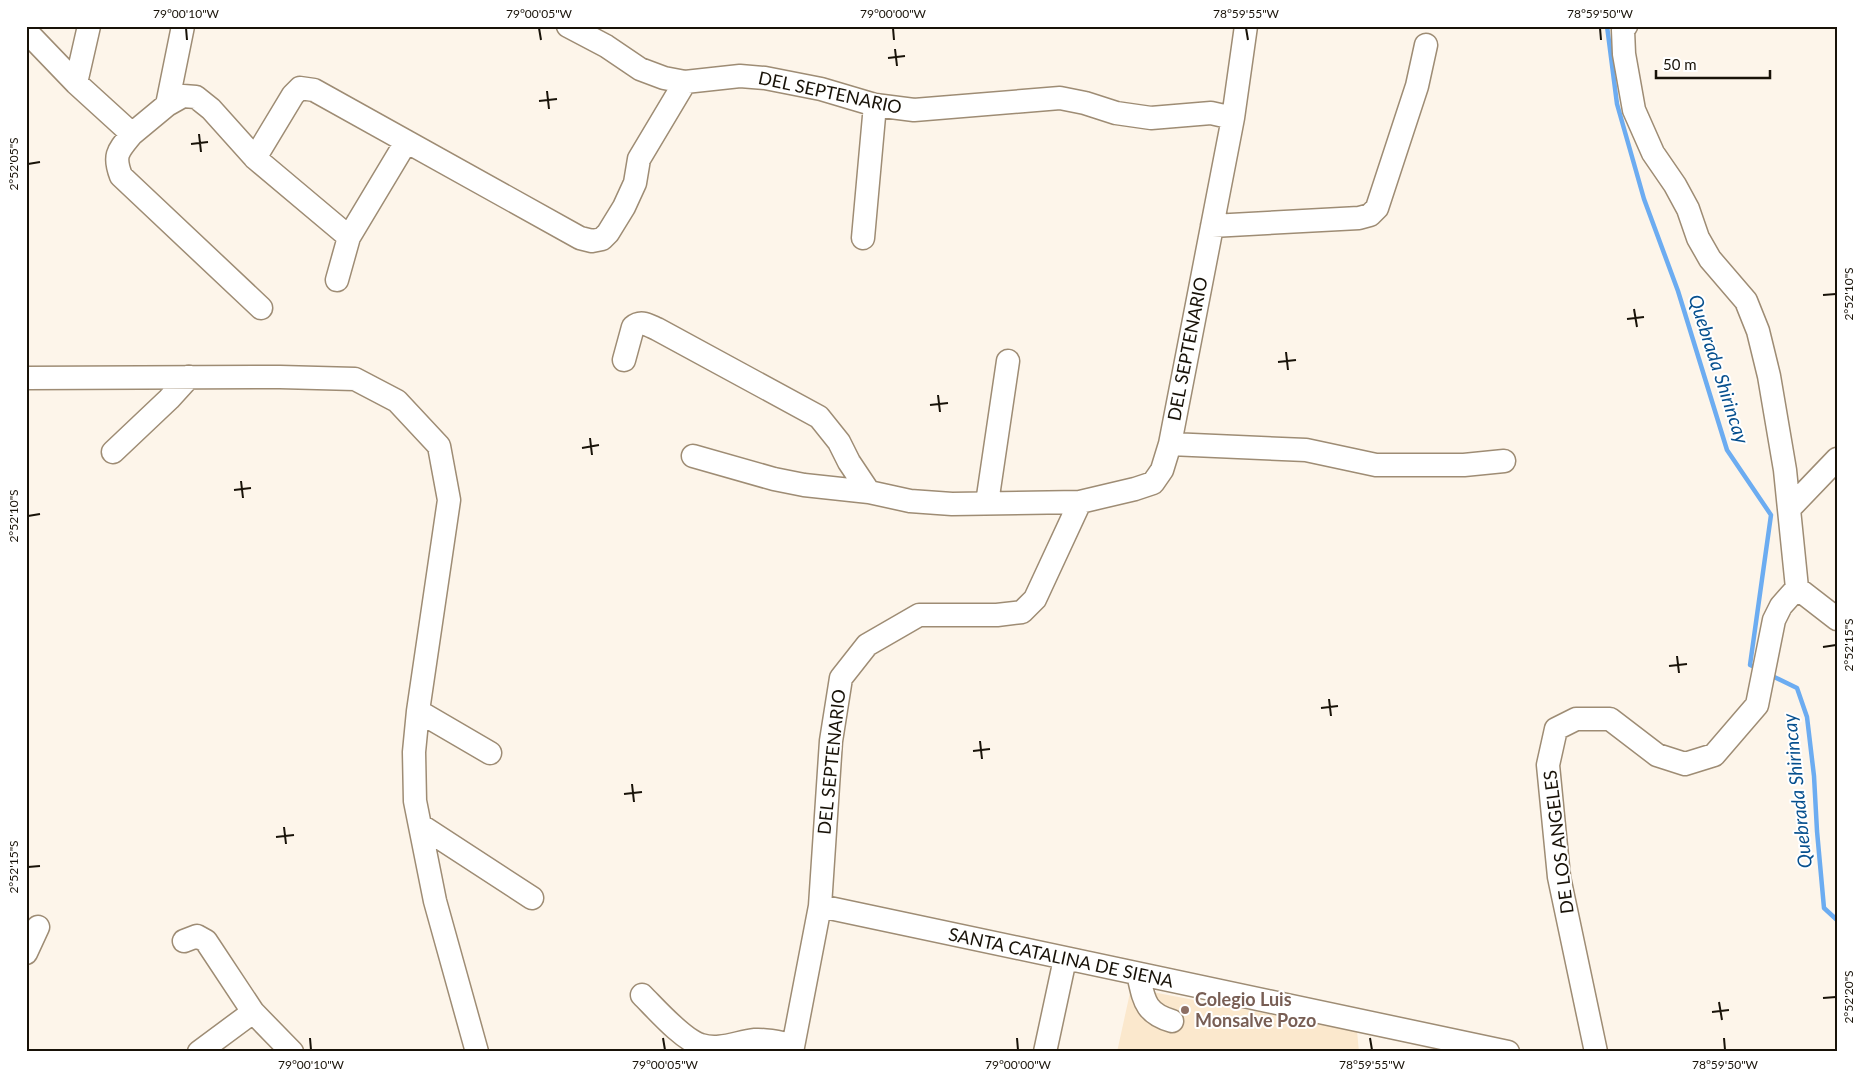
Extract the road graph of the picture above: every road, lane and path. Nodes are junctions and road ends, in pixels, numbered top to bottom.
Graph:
1 (89, 26) edge
2 (183, 26) edge
3 (568, 26) edge
4 (1246, 26) edge
5 (1626, 26) edge
6 (26, 31) edge
7 (1426, 45) dead end
8 (685, 82) junction
9 (76, 83) junction
10 (166, 105) junction
11 (875, 105) junction
12 (1233, 118) junction
13 (132, 134) junction
14 (406, 142) junction
15 (255, 158) junction
16 (1212, 226) junction
17 (349, 237) junction
18 (863, 238) dead end
19 (337, 280) dead end
20 (261, 308) dead end
21 (624, 360) dead end
22 (1008, 362) dead end
23 (189, 377) junction
24 (26, 378) edge
25 (1170, 444) junction
26 (114, 452) dead end
27 (693, 456) dead end
28 (1837, 459) edge
29 (1504, 461) dead end
30 (869, 492) junction
31 (1080, 502) junction
32 (987, 503) junction
33 (1790, 508) junction
34 (1797, 588) junction
35 (1837, 619) edge
36 (418, 710) junction
37 (490, 753) dead end
38 (420, 825) junction
39 (532, 898) dead end
40 (820, 906) junction
41 (38, 927) dead end
42 (184, 941) dead end
43 (26, 953) edge
44 (1065, 959) junction
45 (1138, 974) junction
46 (642, 995) dead end
47 (253, 1012) junction
48 (1172, 1021) dead end
49 (792, 1048) edge
50 (199, 1052) edge
51 (292, 1052) edge
52 (477, 1052) edge
53 (1045, 1052) edge
54 (1502, 1052) edge
55 (1508, 1052) edge
56 (1596, 1052) edge

1 - 9 street
2 - 10 street
3 - 8 street, DEL SEPTENARIO
4 - 12 street
5 - 33 street
6 - 9 street
7 - 16 street
8 - 11 street, DEL SEPTENARIO
8 - 14 street
9 - 13 street
10 - 13 street
10 - 15 street
11 - 12 street, DEL SEPTENARIO
11 - 18 street
12 - 16 street, DEL SEPTENARIO
13 - 20 street
14 - 15 street
14 - 17 street
15 - 17 street
16 - 25 street, DEL SEPTENARIO
17 - 19 street
21 - 30 street
22 - 32 street
23 - 24 street
23 - 26 street
23 - 36 street
25 - 29 street
25 - 31 street, DEL SEPTENARIO
27 - 30 street
28 - 33 street
30 - 32 street
31 - 32 street
31 - 40 street, DEL SEPTENARIO
33 - 34 street
34 - 35 street
34 - 56 street, DE LOS ANGELES
36 - 37 street
36 - 38 street
38 - 39 street
38 - 52 street
40 - 44 street, SANTA CATALINA DE SIENA
40 - 49 street, DEL SEPTENARIO
41 - 43 street
42 - 47 street
44 - 45 street, SANTA CATALINA DE SIENA
44 - 53 street
45 - 48 street
45 - 54 street, SANTA CATALINA DE SIENA
46 - 49 street
47 - 50 street
47 - 51 street
54 - 55 street, SANTA CATALINA DE SIENA

